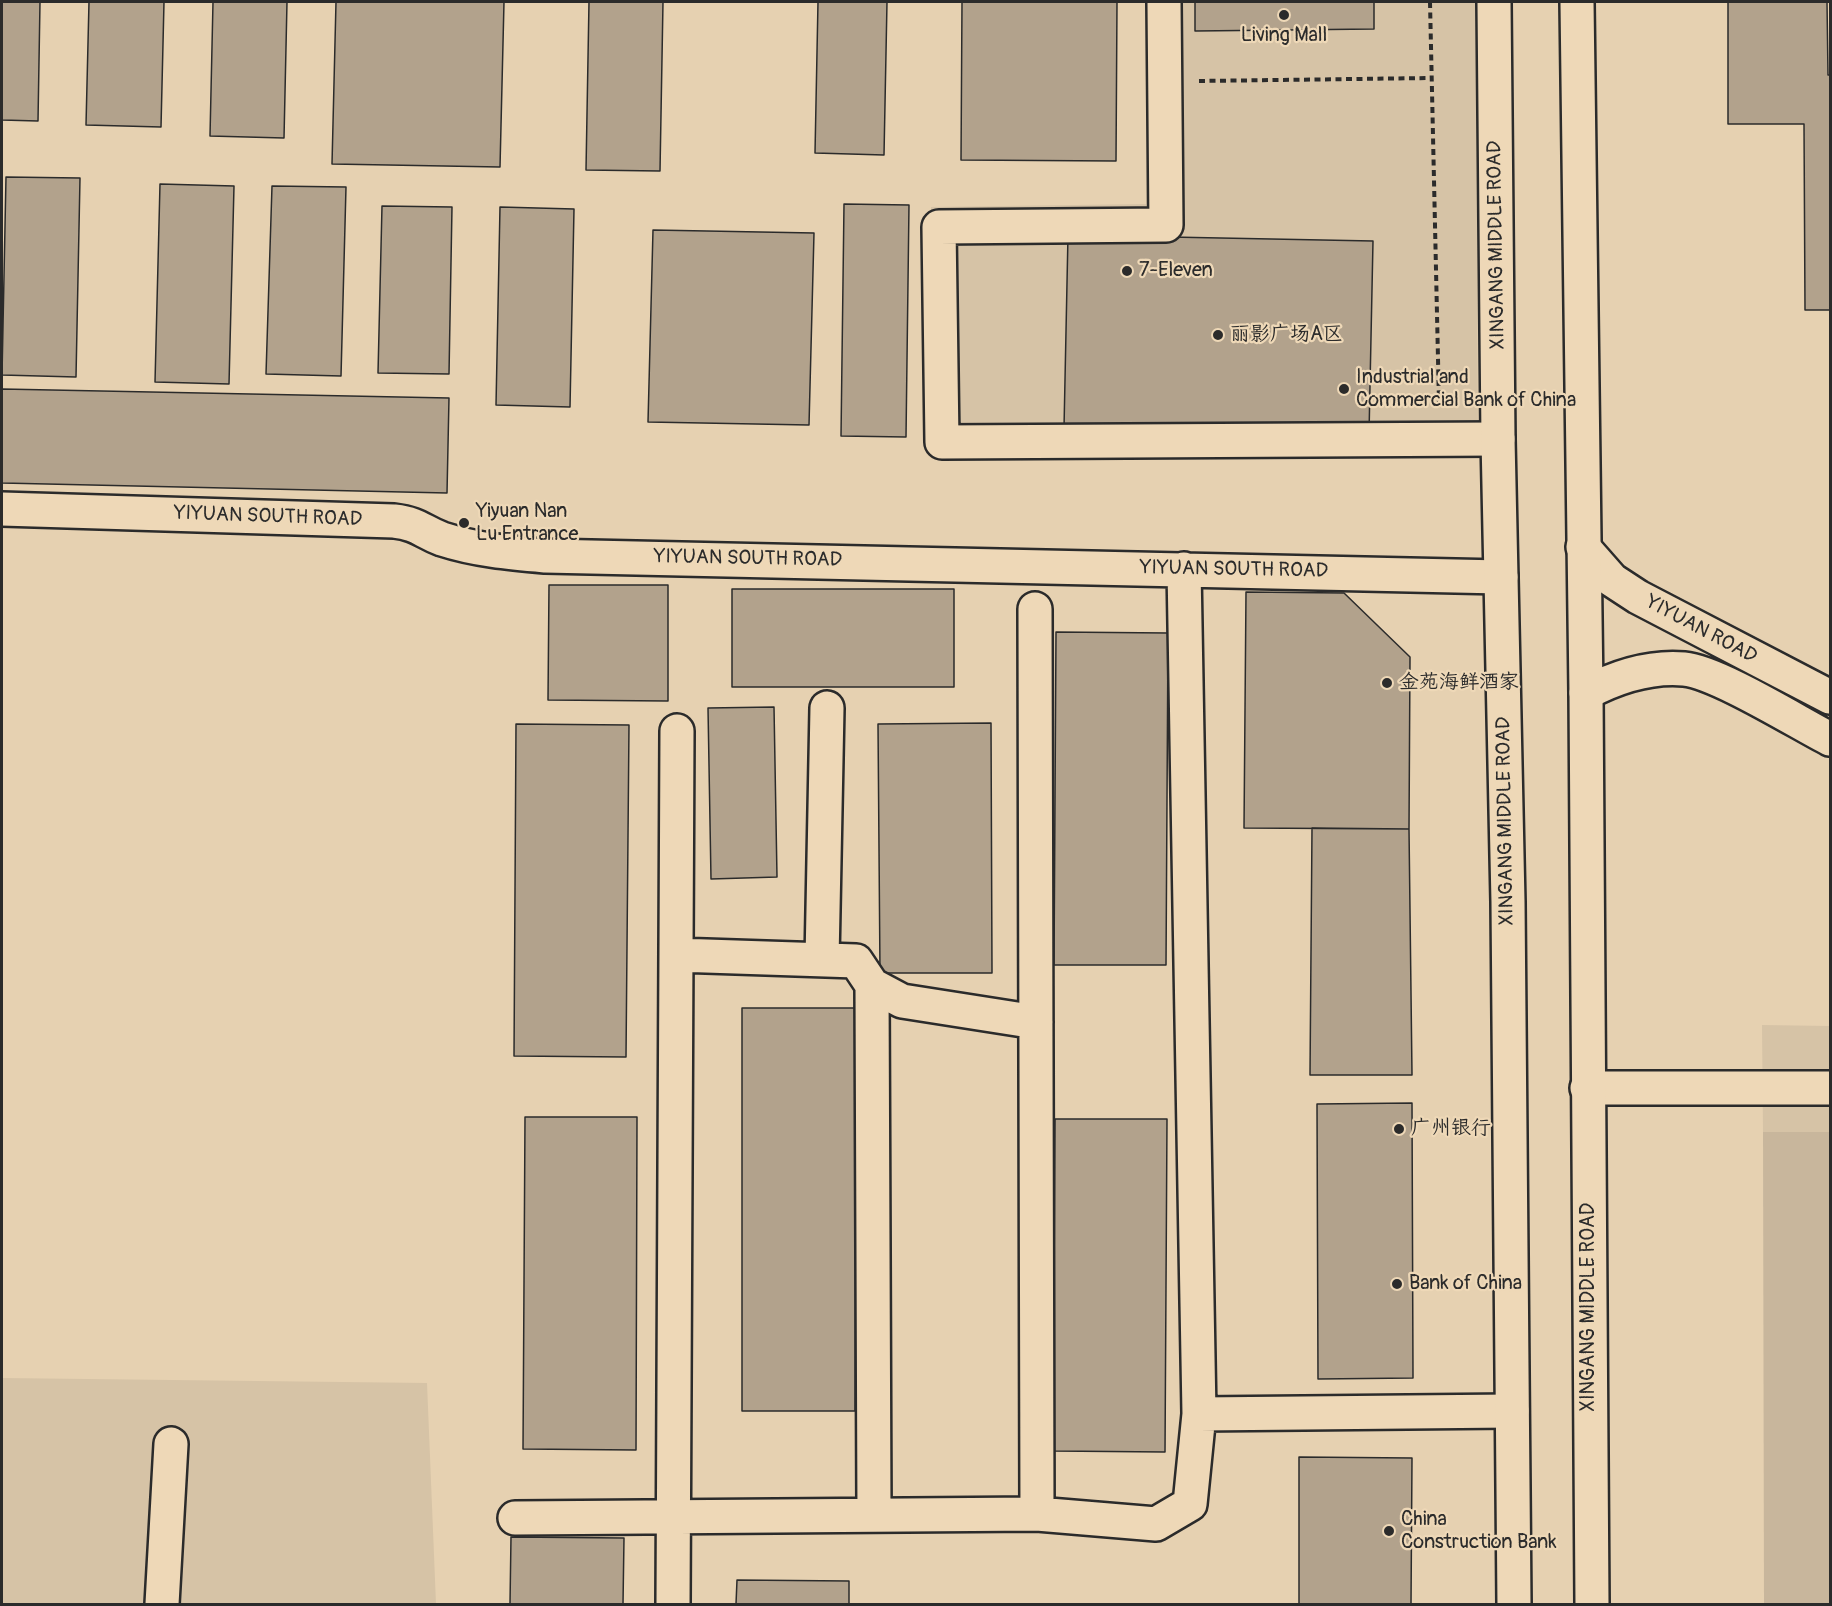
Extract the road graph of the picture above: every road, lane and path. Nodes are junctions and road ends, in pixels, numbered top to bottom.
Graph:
1 (1164, 2) edge
2 (1430, 2) edge
3 (1494, 2) edge
4 (1577, 2) edge
5 (1432, 78) junction
6 (1165, 82) junction
7 (1440, 440) junction
8 (1498, 440) junction
9 (2, 508) edge
10 (1583, 547) junction
11 (1184, 569) junction
12 (1501, 577) junction
13 (1035, 609) dead end
14 (1586, 693) junction
15 (1830, 697) edge
16 (827, 708) dead end
17 (677, 731) dead end
18 (1830, 739) edge
19 (676, 955) junction
20 (822, 960) junction
21 (872, 985) junction
22 (1036, 1022) junction
23 (1587, 1088) junction
24 (1830, 1089) edge
25 (1512, 1410) junction
26 (1199, 1414) junction
27 (171, 1444) dead end
28 (1037, 1514) junction
29 (874, 1515) junction
30 (675, 1517) junction
31 (515, 1518) dead end
32 (162, 1605) edge
33 (673, 1605) edge
34 (1514, 1605) edge
35 (1592, 1605) edge

1 - 6 main road
2 - 5 path
3 - 8 main road, XINGANG MIDDLE ROAD
4 - 10 main road, XINGANG MIDDLE ROAD
5 - 6 path
5 - 7 path
6 - 7 main road
7 - 8 main road
8 - 12 main road, XINGANG MIDDLE ROAD
9 - 11 main road, YIYUAN SOUTH ROAD
10 - 14 main road, XINGANG MIDDLE ROAD
10 - 15 main road, YIYUAN ROAD
11 - 12 main road, YIYUAN SOUTH ROAD
11 - 26 main road
12 - 25 main road, XINGANG MIDDLE ROAD
13 - 22 main road
14 - 18 main road, YIYUAN ROAD
14 - 23 main road, XINGANG MIDDLE ROAD
16 - 20 main road
17 - 19 main road
19 - 20 main road
19 - 30 main road
20 - 21 main road
21 - 22 main road
21 - 29 main road
22 - 28 main road
23 - 24 main road
23 - 35 main road, XINGANG MIDDLE ROAD
25 - 26 main road
25 - 34 main road, XINGANG MIDDLE ROAD
26 - 28 main road
27 - 32 main road
28 - 29 main road
29 - 30 main road
30 - 31 main road
30 - 33 main road

